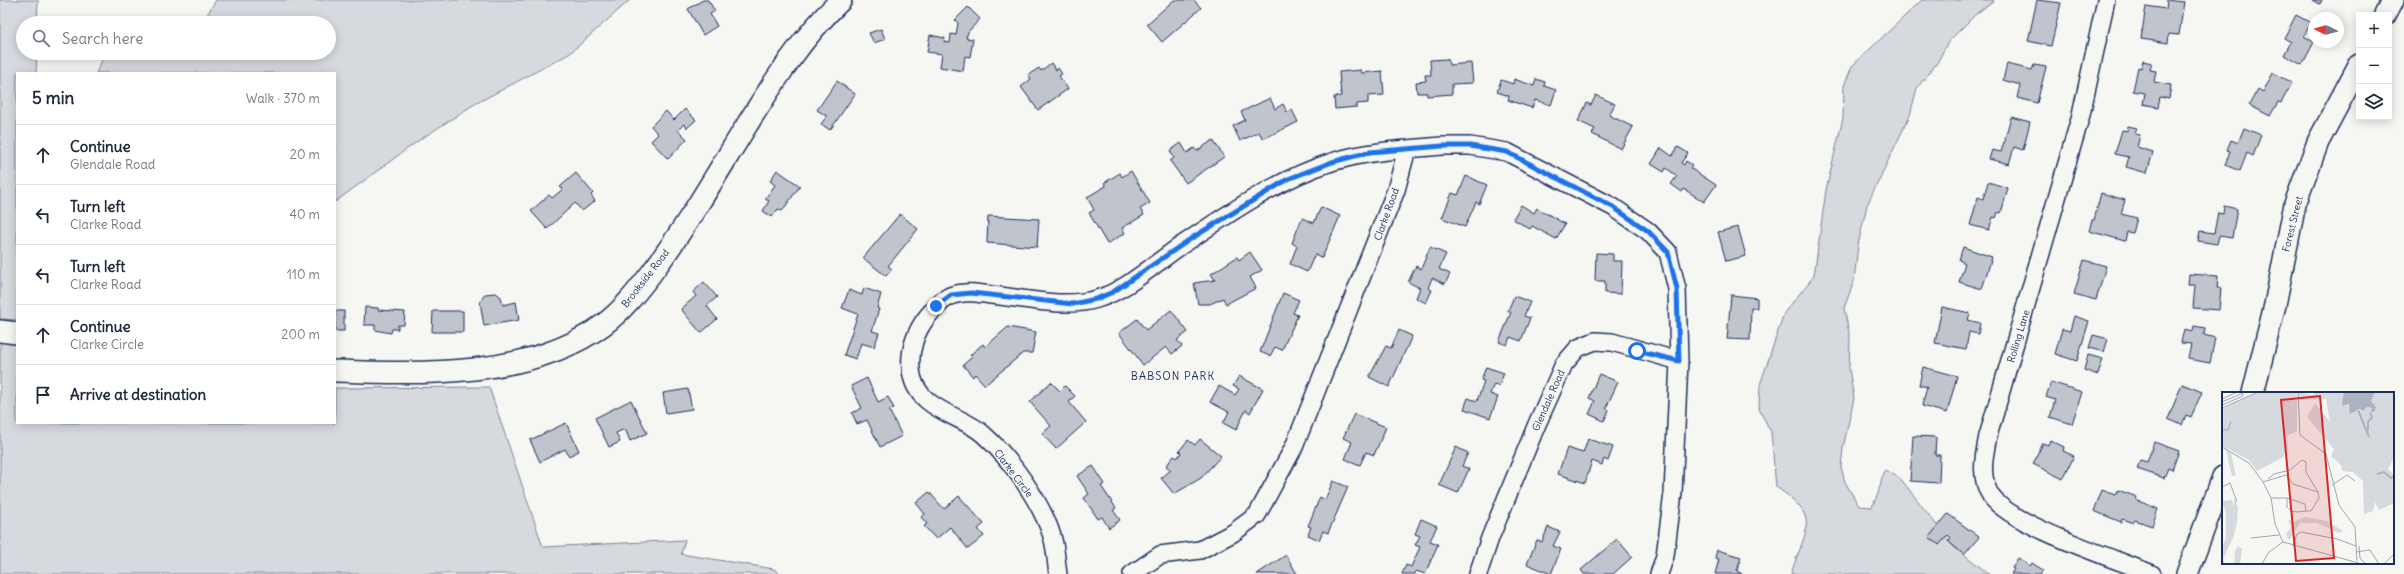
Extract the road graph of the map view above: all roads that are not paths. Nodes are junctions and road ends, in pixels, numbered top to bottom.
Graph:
1 (841, 0) edge
2 (2106, 0) edge
3 (2393, 0) edge
4 (2387, 12) edge
5 (2356, 71) edge
6 (1407, 149) junction
7 (0, 331) edge
8 (16, 333) edge
9 (1679, 361) junction
10 (336, 371) edge
11 (2253, 392) edge
12 (2222, 480) edge
13 (1058, 574) edge
14 (1132, 574) edge
15 (1478, 574) edge
16 (1659, 574) edge
17 (2152, 574) edge
18 (2187, 574) edge

1 - 10 street, Brookside Road
2 - 17 street, Rolling Lane
3 - 4 street
5 - 11 street, Forest Street
6 - 9 street
6 - 13 street, Clarke Circle
6 - 14 street, Clarke Road
7 - 8 street
9 - 15 street, Glendale Road
9 - 16 street
12 - 18 street

